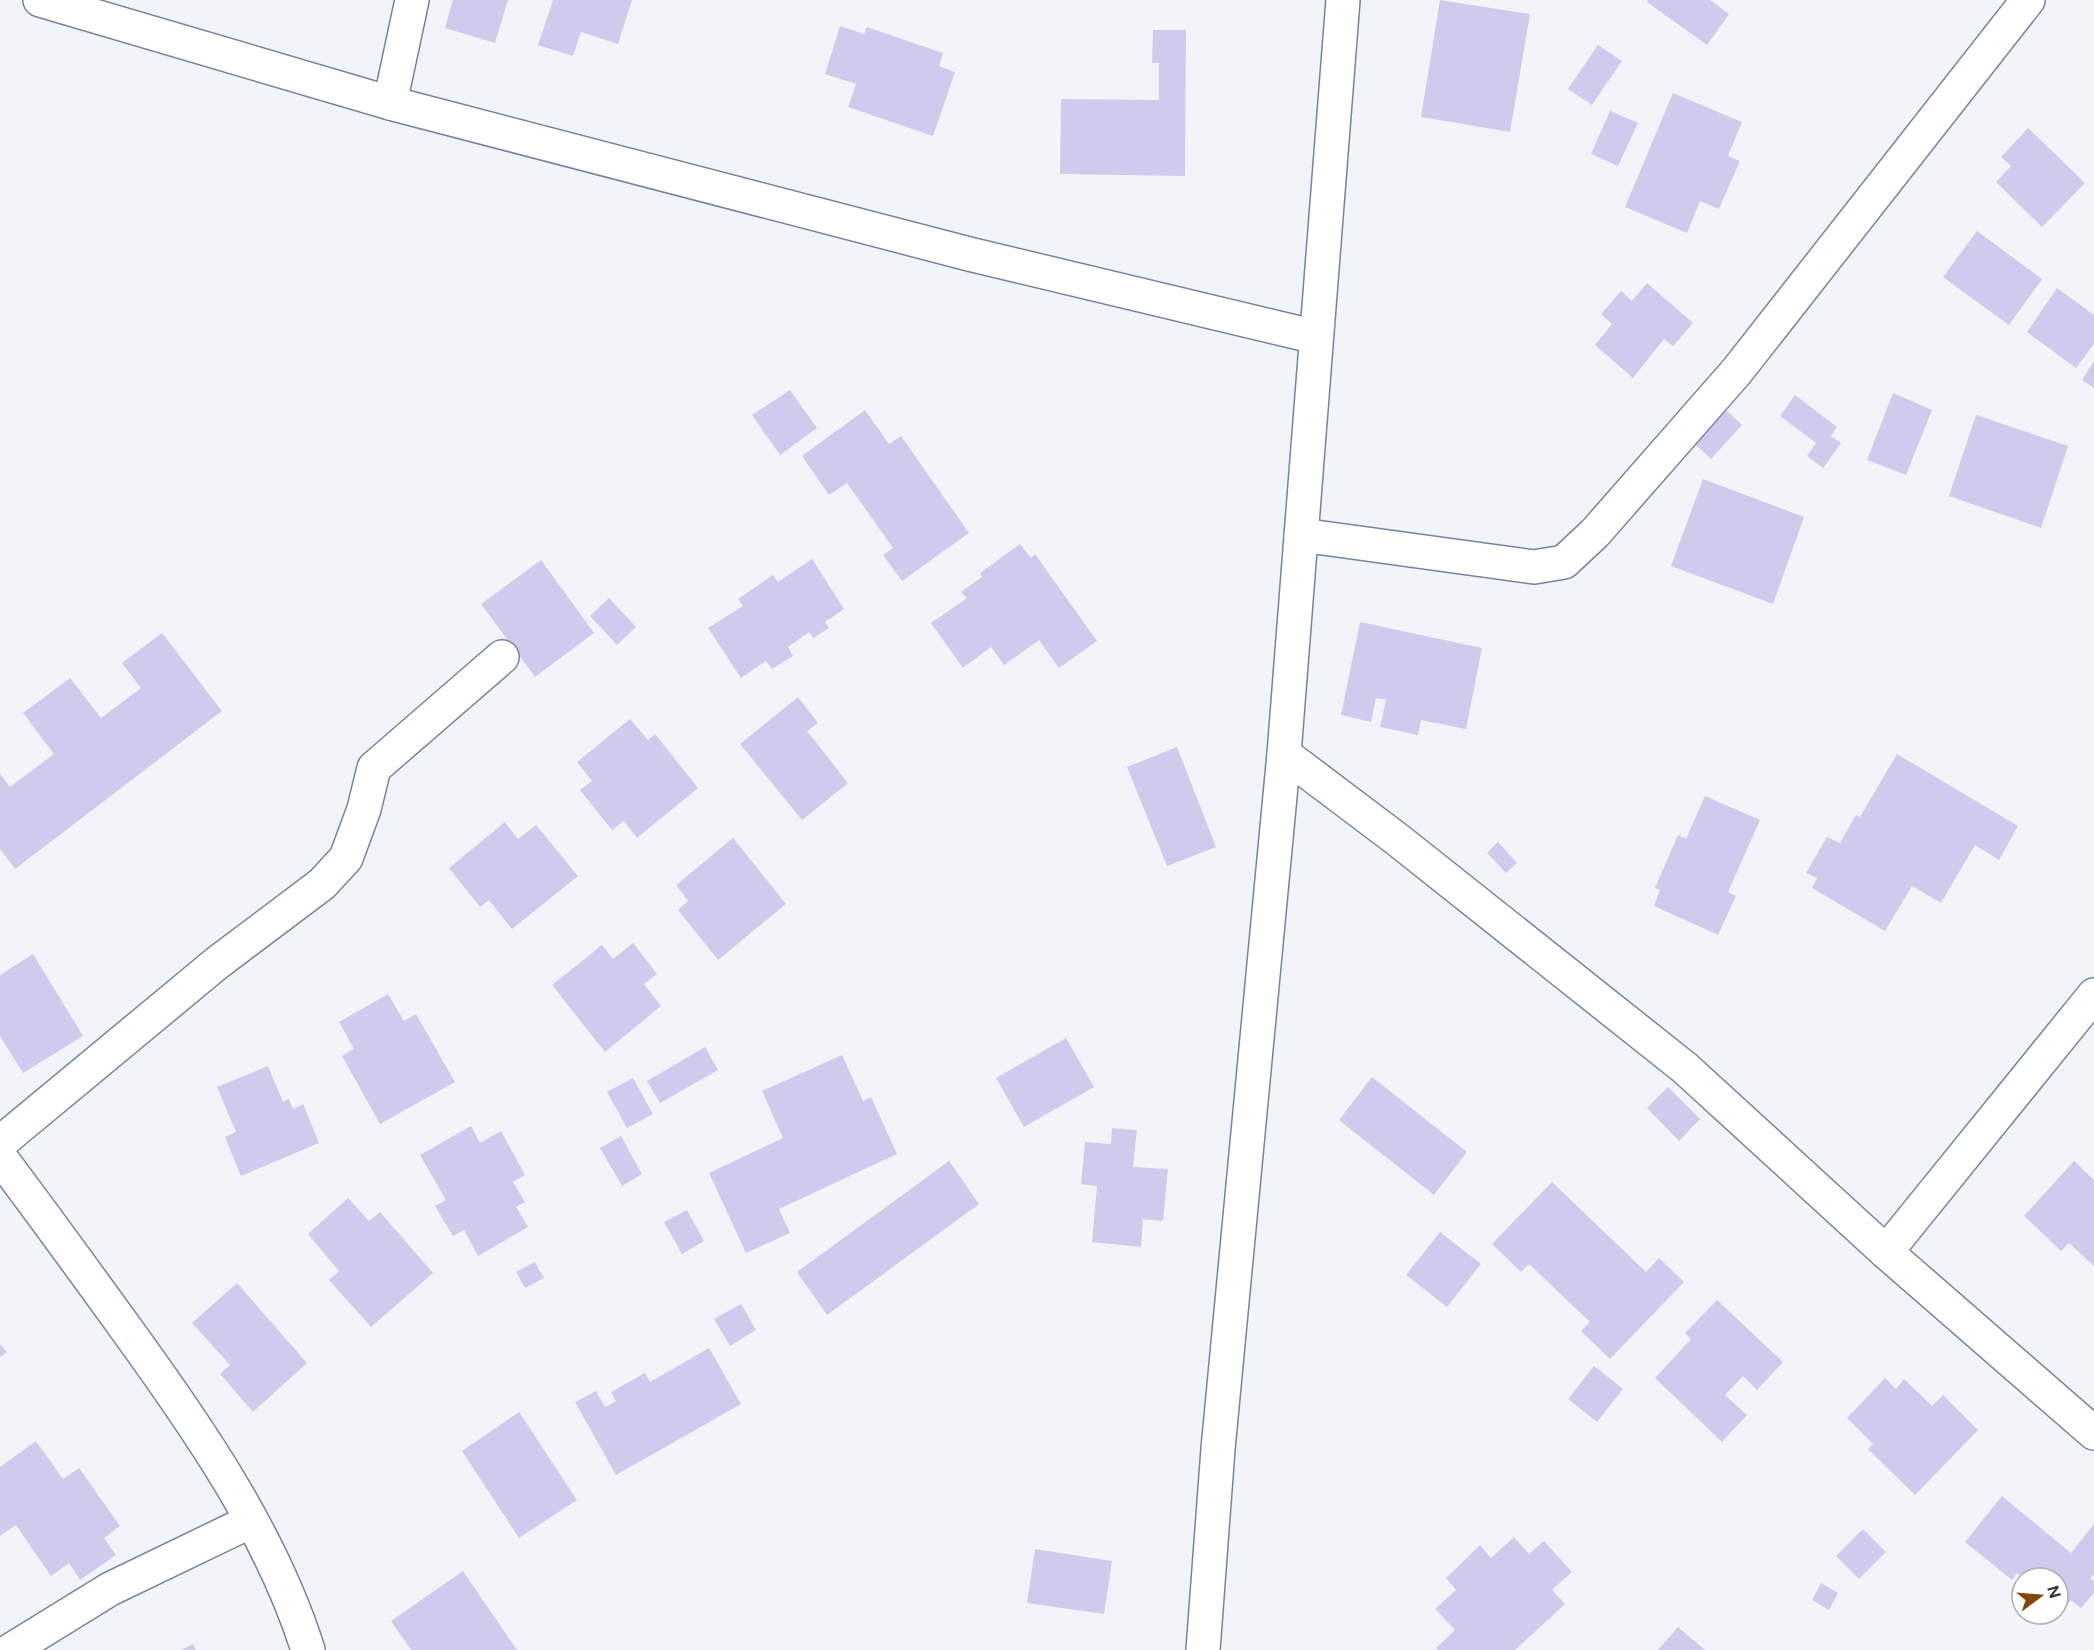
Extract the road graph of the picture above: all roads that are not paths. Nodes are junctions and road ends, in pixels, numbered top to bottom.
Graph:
1 (40, 0) edge
2 (412, 0) edge
3 (1342, 0) edge
4 (2028, 0) edge
5 (390, 103) junction
6 (1316, 337) junction
7 (1301, 535) junction
8 (502, 657) dead end
9 (1284, 754) junction
10 (2094, 995) edge
11 (0, 1143) edge
12 (0, 1156) edge
13 (1886, 1252) junction
14 (2094, 1433) edge
15 (251, 1521) junction
16 (11, 1650) edge
17 (309, 1650) edge
18 (1203, 1650) edge

1 - 5 street
2 - 5 street
3 - 6 street
4 - 7 street
5 - 6 street
6 - 7 street
7 - 9 street
8 - 11 street
9 - 13 street
9 - 18 street
10 - 13 street
12 - 15 street
13 - 14 street
15 - 16 street
15 - 17 street

